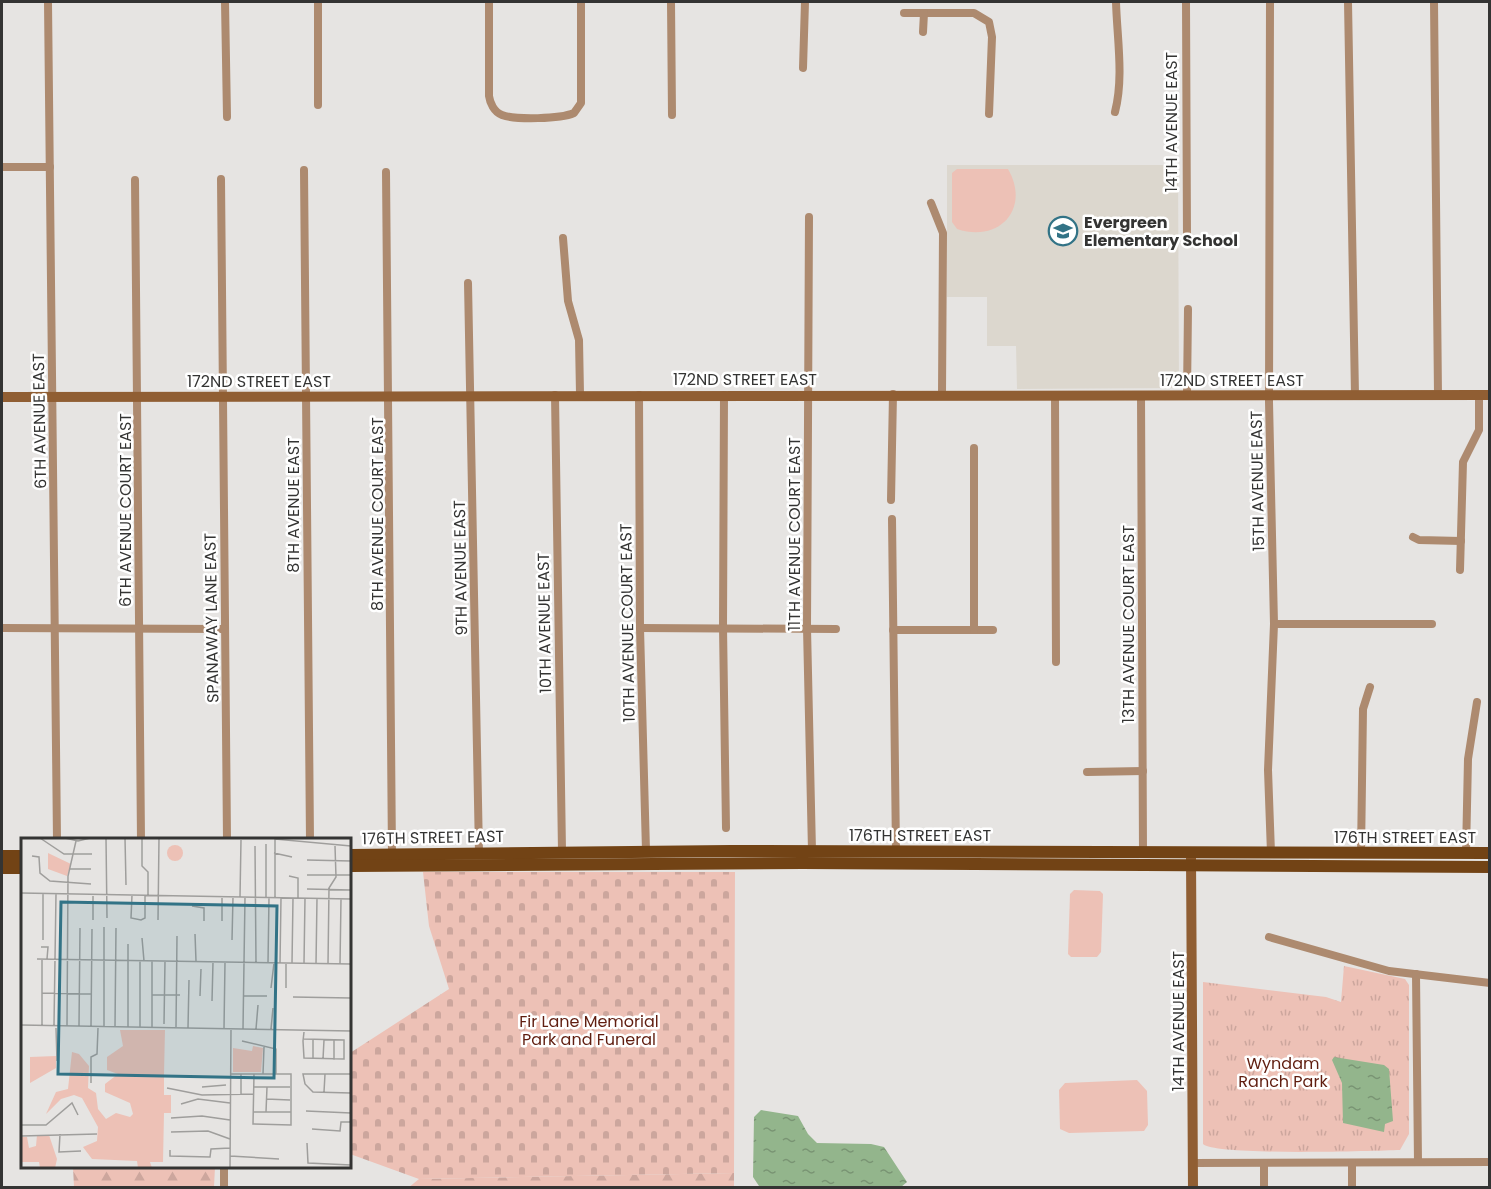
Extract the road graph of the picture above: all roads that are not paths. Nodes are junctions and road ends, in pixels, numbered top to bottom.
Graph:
1 (48, 2) edge
2 (225, 2) edge
3 (318, 2) edge
4 (489, 2) edge
5 (581, 2) edge
6 (671, 2) edge
7 (805, 2) edge
8 (1116, 2) edge
9 (1186, 2) edge
10 (1270, 2) edge
11 (1348, 2) edge
12 (1434, 2) edge
13 (956, 5) dead end
14 (962, 12) junction
15 (904, 13) dead end
16 (924, 13) junction
17 (923, 32) dead end
18 (803, 68) dead end
19 (318, 105) dead end
20 (1115, 112) dead end
21 (989, 114) dead end
22 (672, 115) dead end
23 (227, 117) dead end
24 (2, 167) edge
25 (50, 167) junction
26 (304, 170) dead end
27 (386, 172) dead end
28 (220, 179) dead end
29 (135, 180) dead end
30 (930, 203) dead end
31 (809, 217) dead end
32 (563, 238) dead end
33 (1187, 242) dead end
34 (468, 283) dead end
35 (1188, 309) dead end
36 (580, 394) junction
37 (808, 394) junction
38 (893, 394) junction
39 (942, 394) junction
40 (1055, 394) junction
41 (1187, 394) junction
42 (389, 395) junction
43 (472, 395) junction
44 (555, 395) junction
45 (639, 395) junction
46 (724, 395) junction
47 (1141, 395) junction
48 (1271, 395) junction
49 (1354, 395) junction
50 (1438, 395) junction
51 (1484, 395) edge
52 (52, 396) junction
53 (222, 396) junction
54 (306, 396) junction
55 (2, 397) edge
56 (137, 397) junction
57 (974, 448) dead end
58 (891, 500) dead end
59 (892, 519) dead end
60 (1413, 537) dead end
61 (1461, 541) junction
62 (1460, 570) dead end
63 (1274, 624) junction
64 (1432, 624) dead end
65 (723, 627) junction
66 (2, 628) edge
67 (55, 628) junction
68 (139, 628) junction
69 (640, 628) junction
70 (807, 628) junction
71 (224, 629) junction
72 (836, 629) dead end
73 (893, 630) junction
74 (974, 630) junction
75 (993, 630) dead end
76 (1056, 662) dead end
77 (1370, 687) dead end
78 (1477, 702) dead end
79 (1143, 771) junction
80 (1087, 772) dead end
81 (726, 828) dead end
82 (57, 838) edge
83 (141, 838) edge
84 (226, 838) edge
85 (310, 838) edge
86 (561, 851) junction
87 (646, 851) junction
88 (812, 851) junction
89 (896, 852) junction
90 (479, 853) junction
91 (1143, 853) junction
92 (1271, 853) junction
93 (1466, 853) junction
94 (1490, 853) edge
95 (1362, 854) junction
96 (1418, 854) junction
97 (351, 855) edge
98 (392, 855) junction
99 (2, 856) edge
100 (21, 856) edge
101 (351, 860) edge
102 (1192, 860) junction
103 (2, 862) edge
104 (21, 862) edge
105 (747, 864) junction
106 (1051, 865) junction
107 (351, 866) edge
108 (1419, 867) junction
109 (1490, 867) edge
110 (2, 868) edge
111 (21, 868) edge
112 (1269, 937) dead end
113 (1416, 974) junction
114 (1490, 983) edge
115 (1418, 1162) junction
116 (1490, 1162) edge
117 (1193, 1163) junction
118 (1264, 1163) junction
119 (1352, 1163) junction
120 (224, 1168) edge
121 (224, 1188) edge
122 (1193, 1188) edge
123 (1264, 1188) edge
124 (1352, 1188) edge

1 - 25 street, 6TH AVENUE EAST
2 - 23 street
3 - 19 street
4 - 5 street
6 - 22 street
7 - 18 street
8 - 20 street
9 - 33 street, 14TH AVENUE EAST
10 - 48 street, 15TH AVENUE EAST
11 - 49 street
12 - 50 street
13 - 14 street
14 - 16 street
14 - 21 street
15 - 16 street
16 - 17 street
24 - 25 street
25 - 52 street, 6TH AVENUE EAST
26 - 54 street, 8TH AVENUE EAST
27 - 42 street, 8TH AVENUE COURT EAST
28 - 53 street, SPANAWAY LANE EAST
29 - 56 street, 6TH AVENUE COURT EAST
30 - 39 street
31 - 37 street, 11TH AVENUE COURT EAST
32 - 36 street
34 - 43 street, 9TH AVENUE EAST
35 - 41 street
36 - 44 street, 172ND STREET EAST
36 - 45 street, 172ND STREET EAST
37 - 38 street, 172ND STREET EAST
37 - 46 street, 172ND STREET EAST
37 - 70 street, 11TH AVENUE COURT EAST
38 - 39 street, 172ND STREET EAST
38 - 58 street
39 - 40 street, 172ND STREET EAST
40 - 47 street, 172ND STREET EAST
40 - 76 street
41 - 47 street, 172ND STREET EAST
41 - 48 street, 172ND STREET EAST
42 - 43 street, 172ND STREET EAST
42 - 54 street, 172ND STREET EAST
42 - 98 street, 8TH AVENUE COURT EAST
43 - 44 street, 172ND STREET EAST
43 - 90 street, 9TH AVENUE EAST
44 - 86 street, 10TH AVENUE EAST
45 - 46 street, 172ND STREET EAST
45 - 69 street, 10TH AVENUE COURT EAST
46 - 65 street
47 - 79 street, 13TH AVENUE COURT EAST
48 - 49 street, 172ND STREET EAST
48 - 63 street, 15TH AVENUE EAST
49 - 50 street, 172ND STREET EAST
50 - 51 street, 172ND STREET EAST
51 - 61 street
52 - 55 street, 172ND STREET EAST
52 - 56 street, 172ND STREET EAST
52 - 67 street, 6TH AVENUE EAST
53 - 54 street, 172ND STREET EAST
53 - 56 street, 172ND STREET EAST
53 - 71 street, SPANAWAY LANE EAST
54 - 85 street, 8TH AVENUE EAST
56 - 68 street, 6TH AVENUE COURT EAST
57 - 74 street
59 - 73 street
60 - 61 street
61 - 62 street
63 - 64 street
63 - 92 street, 15TH AVENUE EAST
65 - 69 street
65 - 70 street
65 - 81 street
66 - 67 street
67 - 68 street
67 - 82 street, 6TH AVENUE EAST
68 - 71 street
68 - 83 street, 6TH AVENUE COURT EAST
69 - 87 street, 10TH AVENUE COURT EAST
70 - 72 street
70 - 88 street, 11TH AVENUE COURT EAST
71 - 84 street, SPANAWAY LANE EAST
73 - 74 street
73 - 89 street
74 - 75 street
77 - 95 street
78 - 93 street
79 - 80 street
79 - 91 street, 13TH AVENUE COURT EAST
86 - 87 main road, 176TH STREET EAST
86 - 90 main road, 176TH STREET EAST
87 - 88 main road, 176TH STREET EAST
88 - 89 main road, 176TH STREET EAST
88 - 105 main road
89 - 91 main road, 176TH STREET EAST
90 - 98 main road, 176TH STREET EAST
91 - 102 main road, 176TH STREET EAST
91 - 106 main road
92 - 95 main road, 176TH STREET EAST
92 - 102 main road, 176TH STREET EAST
93 - 94 main road, 176TH STREET EAST
93 - 96 main road, 176TH STREET EAST
95 - 96 main road, 176TH STREET EAST
96 - 108 main road
97 - 98 main road, 176TH STREET EAST
98 - 101 main road
99 - 100 main road
102 - 106 main road, 176TH STREET EAST
102 - 108 main road, 176TH STREET EAST
102 - 117 street, 14TH AVENUE EAST
103 - 104 main road
105 - 106 main road, 176TH STREET EAST
105 - 107 main road, 176TH STREET EAST
108 - 109 main road, 176TH STREET EAST
110 - 111 main road
112 - 113 street
113 - 114 street
113 - 115 street
115 - 116 street
115 - 119 street
117 - 118 street
117 - 122 street, 14TH AVENUE EAST
118 - 119 street
118 - 123 street
119 - 124 street
120 - 121 street

